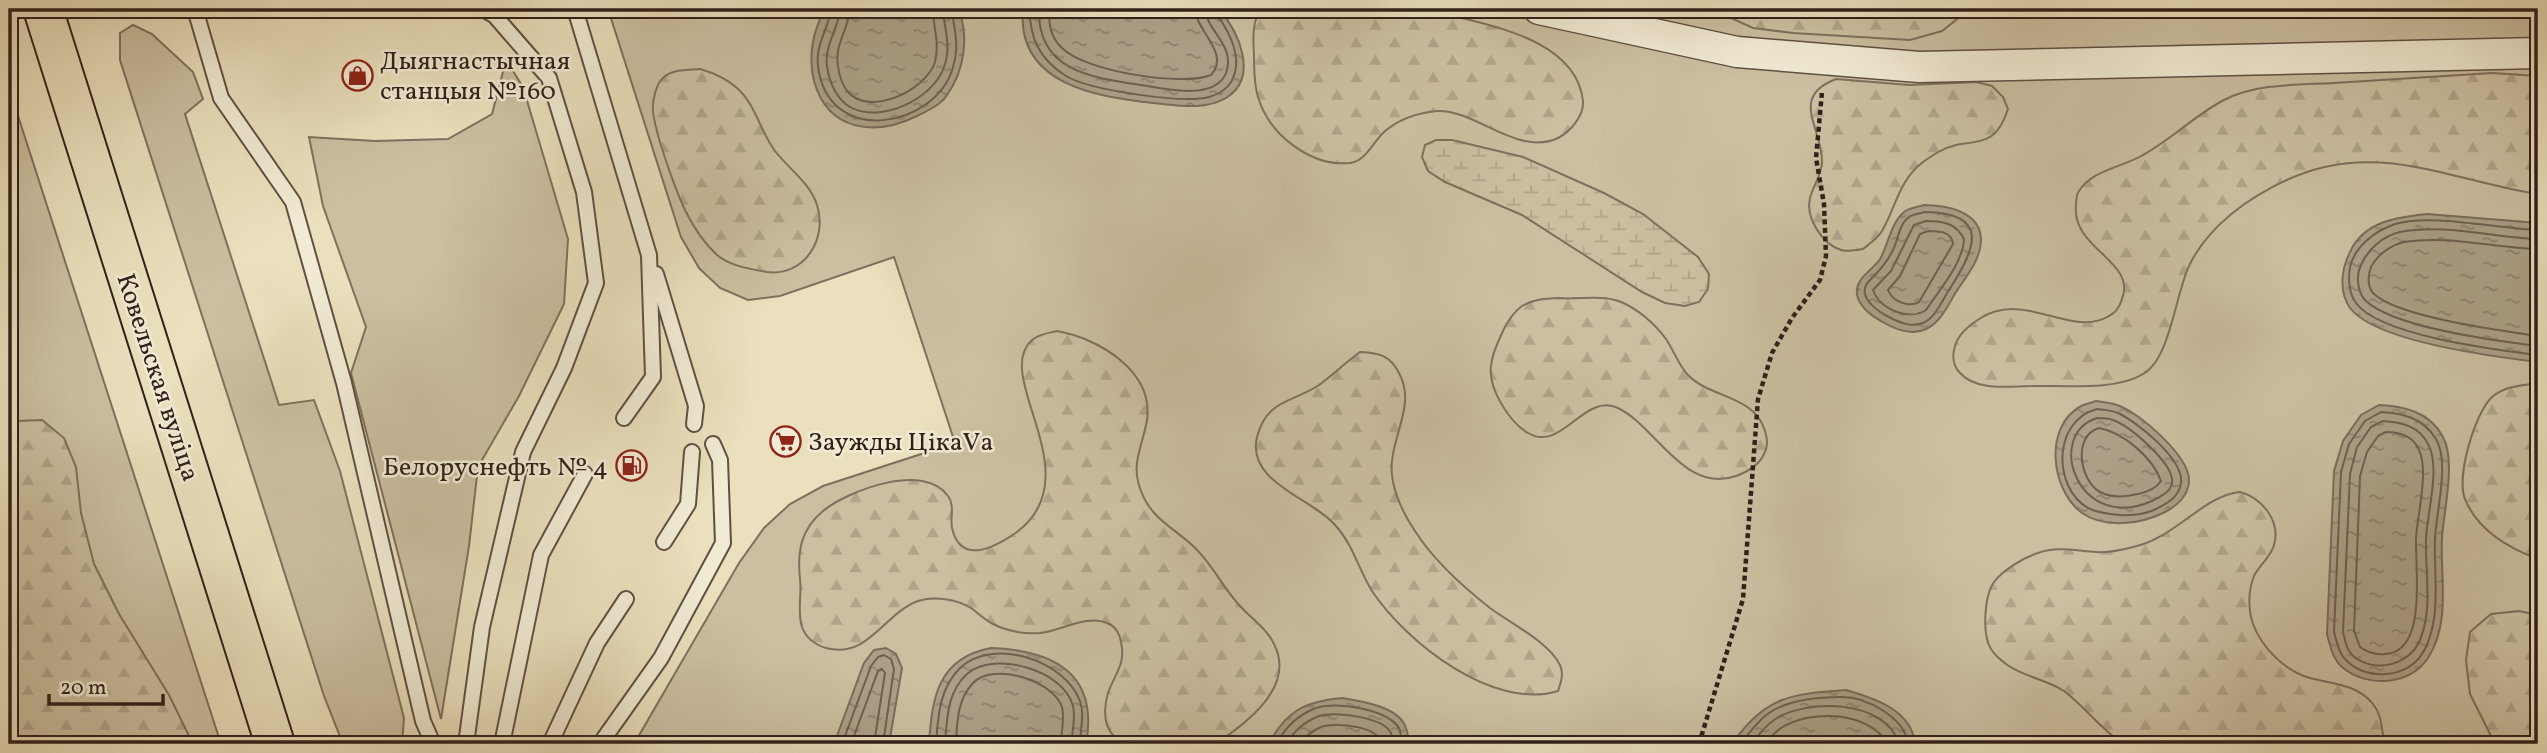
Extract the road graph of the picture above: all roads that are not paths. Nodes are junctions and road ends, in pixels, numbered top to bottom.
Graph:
1 (43, 9) edge
2 (195, 9) edge
3 (482, 9) edge
4 (575, 9) edge
5 (1539, 9) edge
6 (2538, 53) edge
7 (649, 255) junction
8 (624, 418) dead end
9 (699, 423) dead end
10 (713, 444) dead end
11 (692, 452) dead end
12 (585, 474) dead end
13 (664, 542) dead end
14 (626, 599) dead end
15 (275, 744) edge
16 (432, 744) edge
17 (466, 744) edge
18 (502, 744) edge
19 (550, 744) edge
20 (600, 744) edge

1 - 15 highway, Ковельская вуліца
2 - 16 lane
3 - 17 lane
4 - 7 lane
5 - 6 street
7 - 8 lane
7 - 9 lane
10 - 20 lane
11 - 13 lane
12 - 18 lane
14 - 19 lane

